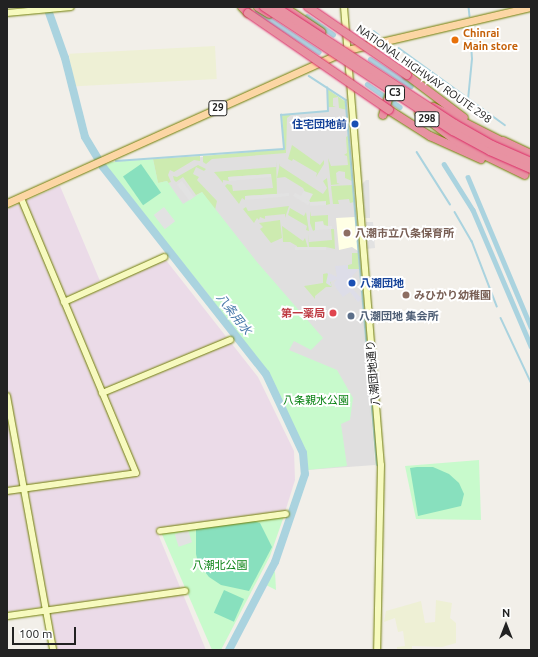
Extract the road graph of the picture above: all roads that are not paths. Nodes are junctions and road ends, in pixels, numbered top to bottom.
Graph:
1 (61, 7) edge
2 (71, 7) edge
3 (242, 7) edge
4 (258, 7) edge
5 (264, 7) edge
6 (276, 7) edge
7 (284, 7) edge
8 (308, 7) edge
9 (344, 7) edge
10 (531, 7) edge
11 (295, 10) edge
12 (7, 13) edge
13 (347, 50) junction
14 (332, 56) junction
15 (349, 67) junction
16 (390, 94) junction
17 (386, 113) junction
18 (507, 144) junction
19 (531, 154) edge
20 (531, 162) edge
21 (529, 174) edge
22 (21, 198) junction
23 (7, 203) edge
24 (164, 257) dead end
25 (64, 302) junction
26 (230, 340) dead end
27 (102, 393) junction
28 (7, 396) edge
29 (24, 489) junction
30 (7, 491) edge
31 (286, 514) dead end
32 (160, 531) dead end
33 (186, 591) dead end
34 (46, 610) junction
35 (7, 616) edge
36 (53, 650) edge
37 (377, 650) edge

1 - 2 street
1 - 12 street
3 - 17 highway, 298, bridge
4 - 14 highway, 298
5 - 21 highway, C3, bridge
6 - 20 highway, C3, bridge
7 - 11 highway, 298
8 - 18 highway, NATIONAL HIGHWAY ROUTE 298 / 298, bridge
9 - 13 street, 八潮団地通り
10 - 13 main road, 29
11 - 13 highway, 298
13 - 14 main road, 29
13 - 15 street, 八潮団地通り
13 - 18 highway, 298
14 - 15 highway, 298
14 - 22 main road, 29
15 - 16 highway, 298
15 - 37 street, 八潮団地通り
16 - 17 highway
16 - 21 highway, 298
17 - 21 highway, 298
18 - 19 highway, NATIONAL HIGHWAY ROUTE 298 / 298
22 - 23 main road, 29
22 - 25 street
24 - 25 street
25 - 27 street
26 - 27 street
27 - 29 street
28 - 29 street
29 - 30 street
29 - 34 street
31 - 32 street
33 - 34 street
34 - 35 street
34 - 36 street

